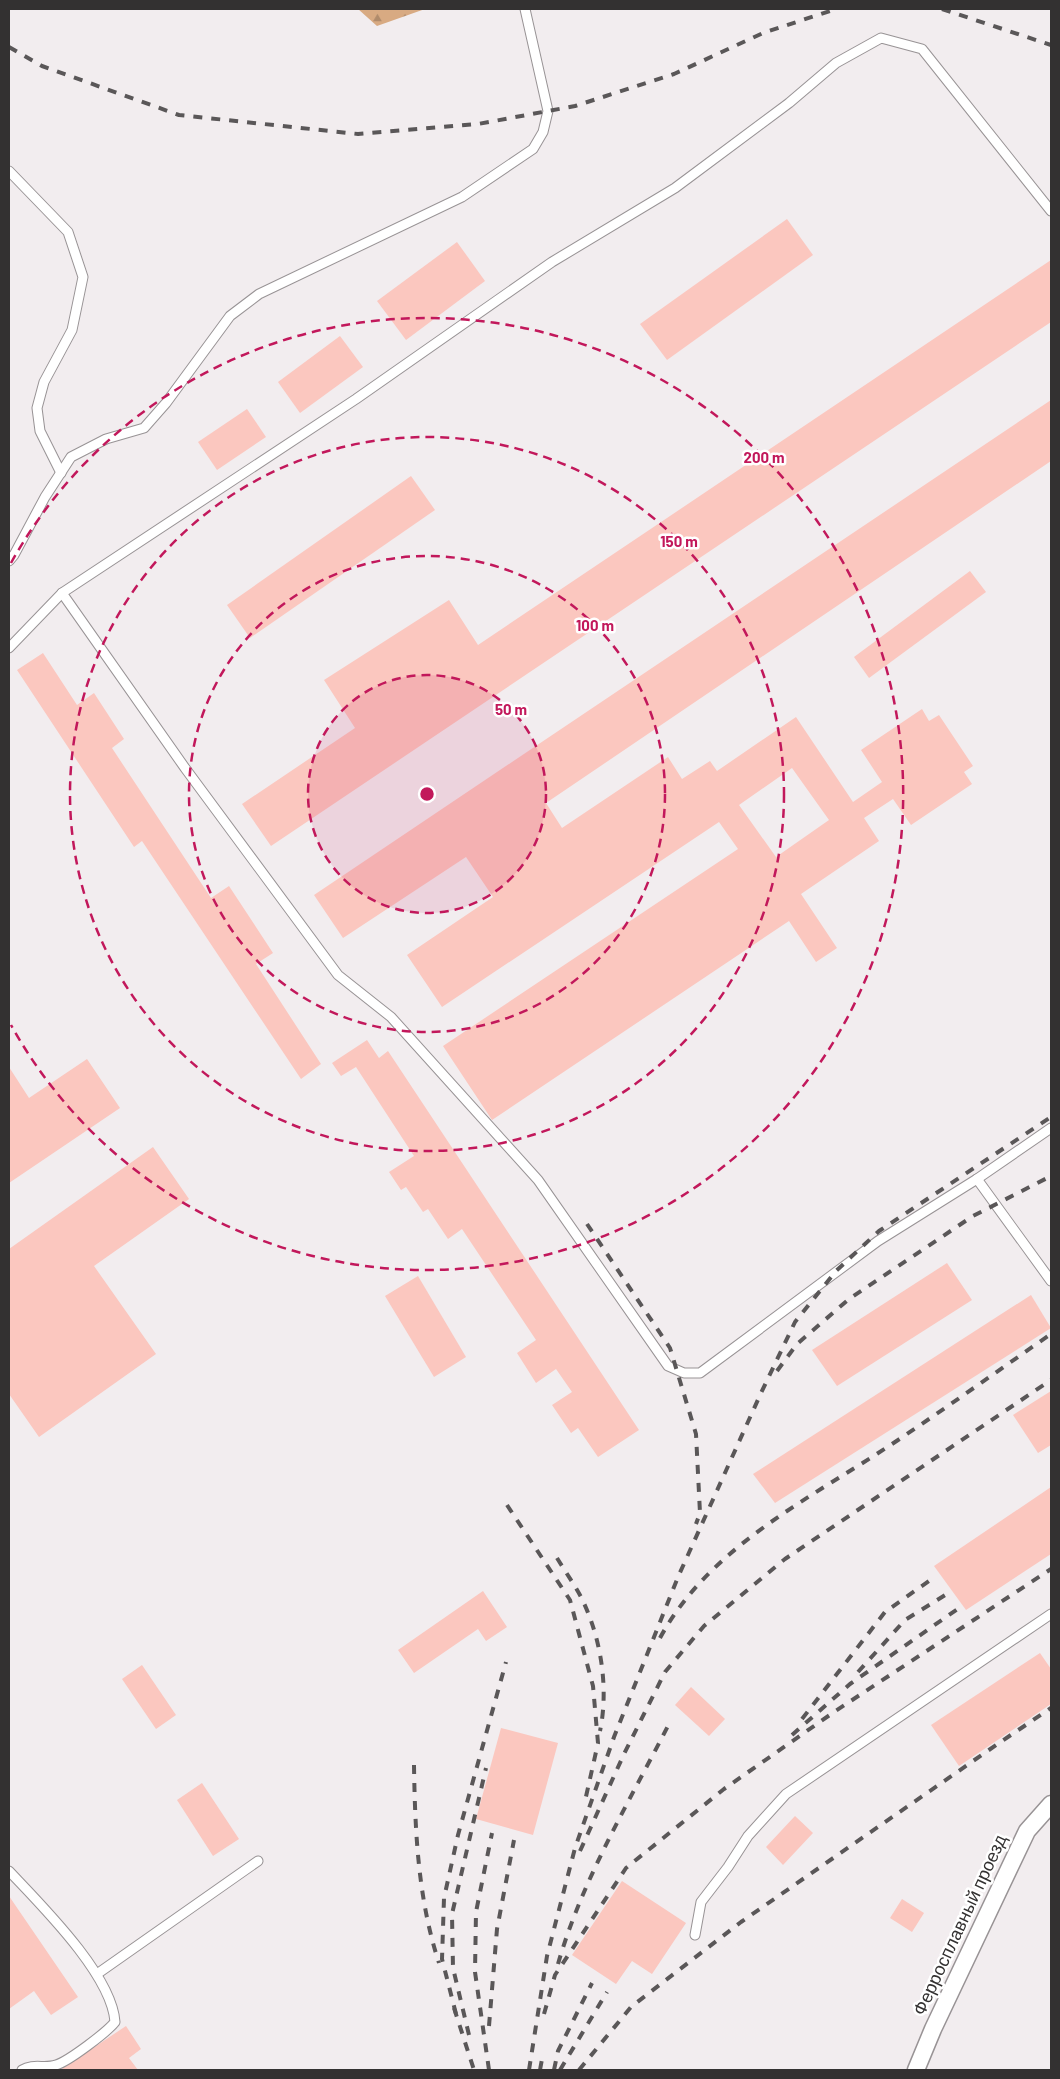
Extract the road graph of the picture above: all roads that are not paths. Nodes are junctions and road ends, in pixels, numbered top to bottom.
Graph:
1 (525, 9) edge
2 (9, 171) edge
3 (1051, 211) edge
4 (61, 473) junction
5 (9, 561) edge
6 (62, 593) junction
7 (9, 648) edge
8 (1051, 1128) edge
9 (977, 1179) junction
10 (1051, 1281) edge
11 (1051, 1614) edge
12 (1051, 1804) edge
13 (258, 1861) dead end
14 (9, 1871) edge
15 (695, 1935) dead end
16 (97, 1974) junction
17 (22, 2070) edge
18 (916, 2070) edge

1 - 4 lane
2 - 4 lane
3 - 6 lane
4 - 5 lane
6 - 7 lane
6 - 9 lane
8 - 9 lane
9 - 10 lane
11 - 15 lane
12 - 18 street, Ферросплавный проезд
13 - 16 lane
14 - 16 lane
16 - 17 lane

